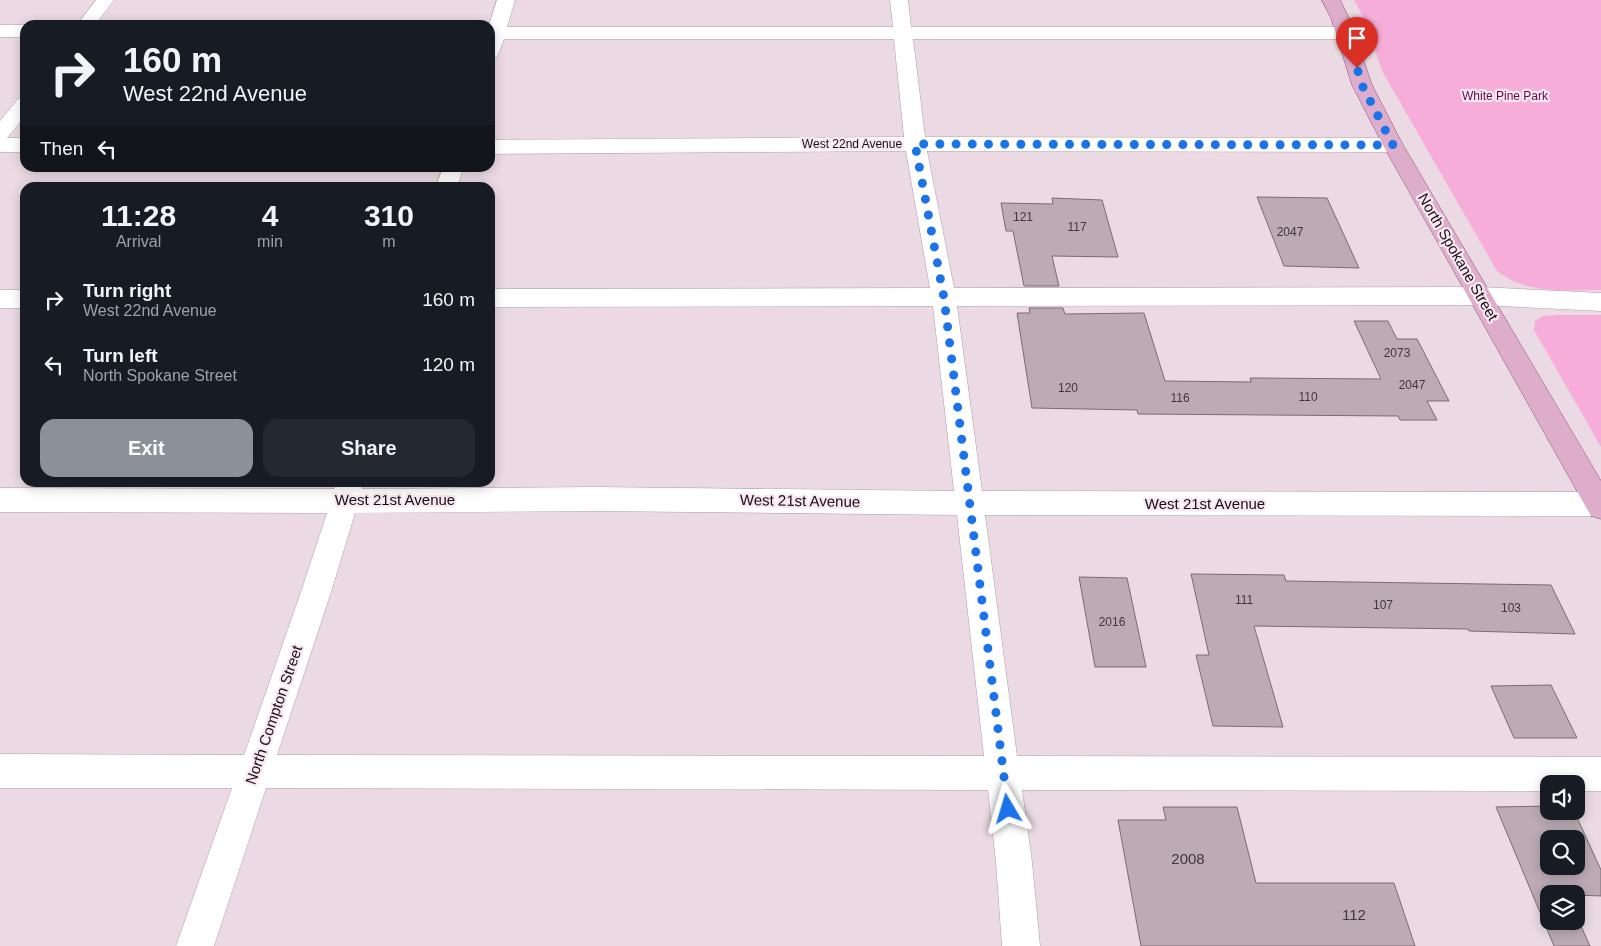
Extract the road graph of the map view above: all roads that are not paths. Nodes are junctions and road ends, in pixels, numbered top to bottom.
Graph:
1 (106, 0) edge
2 (506, 0) edge
3 (899, 0) edge
4 (1331, 0) edge
5 (90, 20) edge
6 (495, 28) edge
7 (0, 31) edge
8 (20, 32) edge
9 (902, 32) junction
10 (495, 33) edge
11 (1346, 33) junction
12 (20, 109) edge
13 (0, 134) edge
14 (915, 144) junction
15 (0, 145) edge
16 (20, 145) edge
17 (1393, 145) junction
18 (495, 147) edge
19 (1481, 296) junction
20 (495, 298) edge
21 (944, 298) junction
22 (0, 299) edge
23 (20, 299) edge
24 (1601, 302) edge
25 (347, 491) edge
26 (0, 500) edge
27 (970, 503) junction
28 (1600, 506) edge
29 (0, 771) edge
30 (254, 771) junction
31 (1003, 774) junction
32 (1601, 774) edge
33 (196, 946) edge
34 (1021, 946) edge

1 - 5 street
2 - 6 street
3 - 9 street
4 - 11 main road, North Spokane Street
7 - 8 street
9 - 10 street
9 - 11 street
9 - 14 street
11 - 17 main road, North Spokane Street
12 - 13 street
14 - 17 street, West 22nd Avenue
14 - 18 street, West 22nd Avenue
14 - 21 street
15 - 16 street
17 - 19 main road, North Spokane Street
19 - 21 street
19 - 24 street
19 - 28 main road, North Spokane Street
20 - 21 street
21 - 27 street
22 - 23 street
25 - 26 street, West 21st Avenue
25 - 27 street, West 21st Avenue
25 - 30 street, North Compton Street
27 - 28 street, West 21st Avenue
27 - 31 street
29 - 30 street
30 - 31 street
30 - 33 street, North Compton Street
31 - 32 street
31 - 34 street

